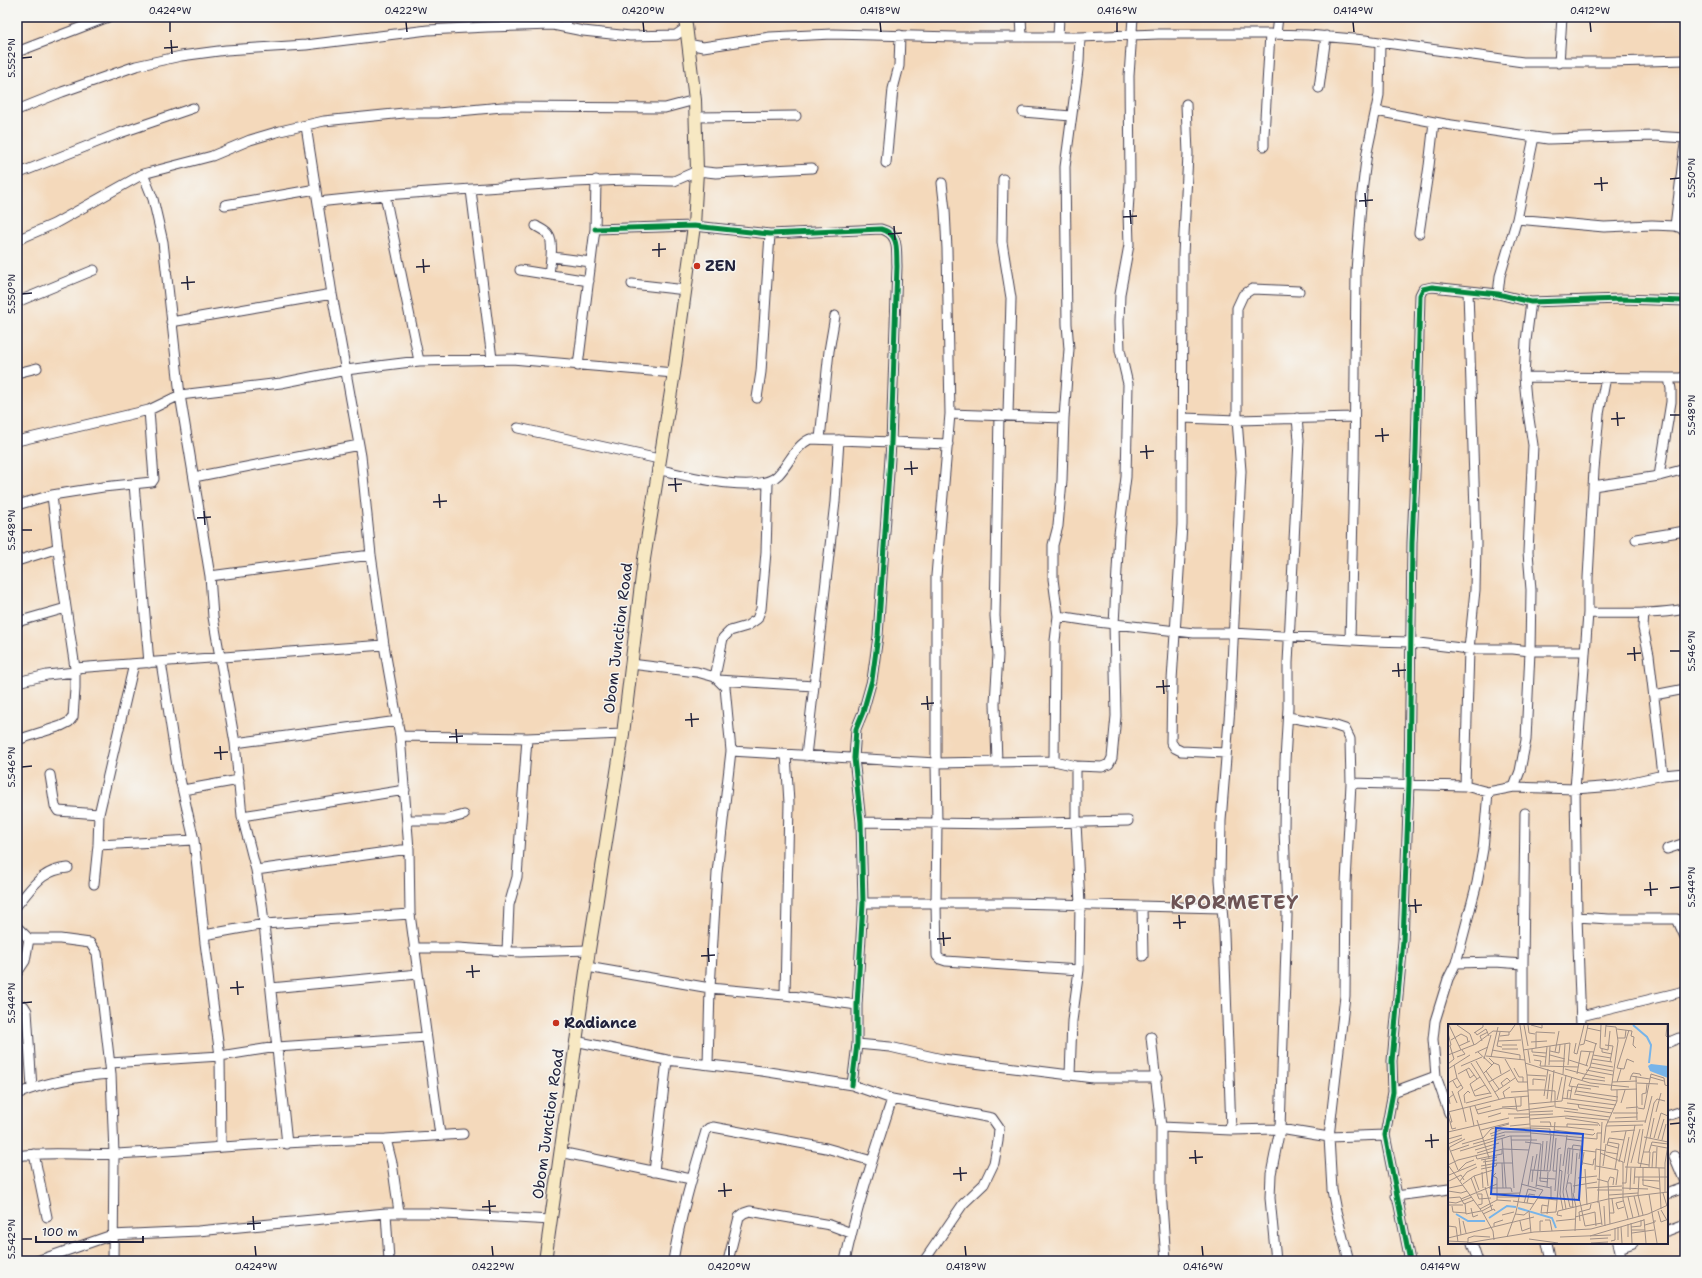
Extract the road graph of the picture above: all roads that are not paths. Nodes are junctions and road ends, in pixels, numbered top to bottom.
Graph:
1 (108, 17) edge
2 (565, 17) edge
3 (1021, 17) edge
4 (1059, 17) edge
5 (1133, 17) edge
6 (1278, 17) edge
7 (1562, 17) edge
8 (686, 23) edge
9 (567, 27) junction
10 (1273, 34) junction
11 (900, 35) junction
12 (1133, 35) junction
13 (1022, 36) junction
14 (1326, 36) junction
15 (1058, 37) junction
16 (1080, 37) junction
17 (1380, 43) junction
18 (688, 44) junction
19 (17, 52) edge
20 (1685, 60) edge
21 (1559, 63) junction
22 (1319, 88) dead end
23 (695, 100) junction
24 (1186, 104) dead end
25 (193, 108) dead end
26 (17, 110) edge
27 (1376, 111) junction
28 (1023, 112) dead end
29 (695, 116) junction
30 (796, 116) dead end
31 (1071, 116) junction
32 (1434, 122) junction
33 (306, 126) junction
34 (1534, 137) junction
35 (1685, 138) edge
36 (1685, 144) edge
37 (1264, 146) dead end
38 (886, 163) dead end
39 (812, 168) dead end
40 (697, 171) junction
41 (17, 174) edge
42 (143, 174) junction
43 (1003, 179) dead end
44 (596, 180) junction
45 (942, 183) dead end
46 (316, 189) junction
47 (471, 190) junction
48 (385, 195) junction
49 (318, 202) junction
50 (224, 205) dead end
51 (1517, 219) junction
52 (536, 226) dead end
53 (694, 226) junction
54 (1674, 226) junction
55 (595, 229) junction
56 (1685, 232) edge
57 (1419, 233) dead end
58 (770, 234) junction
59 (17, 240) edge
60 (552, 257) junction
61 (591, 262) junction
62 (94, 270) dead end
63 (520, 270) dead end
64 (549, 274) junction
65 (589, 281) junction
66 (632, 284) dead end
67 (686, 290) junction
68 (1299, 291) dead end
69 (1468, 291) junction
70 (332, 294) junction
71 (1498, 294) junction
72 (17, 302) edge
73 (1531, 302) junction
74 (1685, 302) edge
75 (835, 316) dead end
76 (171, 322) junction
77 (492, 359) junction
78 (419, 361) junction
79 (578, 366) junction
80 (37, 368) dead end
81 (346, 370) junction
82 (17, 373) edge
83 (674, 373) junction
84 (1685, 376) edge
85 (1524, 377) junction
86 (1606, 377) junction
87 (1669, 378) junction
88 (180, 395) junction
89 (757, 398) dead end
90 (148, 410) junction
91 (950, 414) junction
92 (1003, 415) junction
93 (1354, 417) junction
94 (1064, 418) junction
95 (1183, 418) junction
96 (1297, 418) junction
97 (1237, 420) junction
98 (518, 428) dead end
99 (820, 439) junction
100 (839, 440) junction
101 (17, 441) edge
102 (891, 443) junction
103 (948, 444) junction
104 (359, 445) junction
105 (658, 464) junction
106 (1685, 469) edge
107 (1659, 476) junction
108 (194, 477) junction
109 (768, 482) junction
110 (134, 484) junction
111 (1593, 486) junction
112 (52, 495) junction
113 (17, 505) edge
114 (1685, 531) edge
115 (1636, 539) dead end
116 (58, 548) junction
117 (371, 555) junction
118 (17, 561) edge
119 (210, 576) junction
120 (66, 608) junction
121 (1685, 609) edge
122 (1644, 612) junction
123 (1588, 613) junction
124 (1058, 616) junction
125 (17, 622) edge
126 (1114, 624) junction
127 (1175, 631) junction
128 (1232, 633) junction
129 (1289, 636) junction
130 (1350, 640) junction
131 (1411, 642) junction
132 (384, 645) junction
133 (1469, 649) junction
134 (1530, 651) junction
135 (1584, 651) junction
136 (220, 658) junction
137 (161, 662) junction
138 (149, 663) junction
139 (134, 664) junction
140 (631, 664) junction
141 (75, 670) junction
142 (717, 678) junction
143 (17, 682) edge
144 (814, 686) junction
145 (1685, 689) edge
146 (1654, 695) junction
147 (1288, 716) junction
148 (398, 721) junction
149 (624, 734) junction
150 (400, 736) junction
151 (527, 738) junction
152 (17, 740) edge
153 (234, 743) junction
154 (731, 751) junction
155 (1226, 753) junction
156 (786, 754) junction
157 (806, 756) junction
158 (854, 758) junction
159 (1054, 761) junction
160 (997, 762) junction
161 (936, 763) junction
162 (1076, 766) junction
163 (1685, 773) edge
164 (1663, 774) junction
165 (50, 775) dead end
166 (239, 780) junction
167 (1351, 783) junction
168 (1409, 784) junction
169 (1465, 786) junction
170 (1514, 787) junction
171 (1575, 789) junction
172 (183, 790) junction
173 (405, 790) junction
174 (1488, 792) junction
175 (1525, 813) dead end
176 (99, 814) junction
177 (464, 815) dead end
178 (242, 816) junction
179 (407, 820) junction
180 (1128, 821) dead end
181 (861, 822) junction
182 (937, 822) junction
183 (1076, 822) junction
184 (194, 840) junction
185 (1685, 843) edge
186 (98, 845) junction
187 (409, 849) junction
188 (1667, 850) dead end
189 (68, 868) dead end
190 (256, 870) junction
191 (94, 884) dead end
192 (863, 903) junction
193 (936, 903) junction
194 (17, 905) edge
195 (1080, 905) junction
196 (1142, 907) junction
197 (1222, 908) junction
198 (410, 914) junction
199 (1577, 917) junction
200 (265, 924) junction
201 (17, 927) edge
202 (204, 935) junction
203 (1685, 937) edge
204 (29, 939) junction
205 (414, 948) junction
206 (589, 950) junction
207 (507, 952) junction
208 (1143, 956) dead end
209 (1456, 964) junction
210 (1524, 964) junction
211 (587, 967) junction
212 (1079, 970) junction
213 (17, 973) edge
214 (418, 974) junction
215 (271, 988) junction
216 (710, 988) junction
217 (1685, 991) edge
218 (785, 995) junction
219 (17, 1004) edge
220 (857, 1005) junction
221 (1581, 1020) edge
222 (1523, 1024) edge
223 (426, 1037) junction
224 (1152, 1037) dead end
225 (1685, 1040) edge
226 (575, 1041) junction
227 (1668, 1043) edge
228 (857, 1044) junction
229 (277, 1047) junction
230 (220, 1056) junction
231 (667, 1060) junction
232 (110, 1063) junction
233 (708, 1064) junction
234 (111, 1074) junction
235 (1070, 1075) junction
236 (1436, 1076) junction
237 (1157, 1078) junction
238 (852, 1085) junction
239 (32, 1088) junction
240 (1392, 1092) junction
241 (17, 1094) edge
242 (892, 1099) junction
243 (1448, 1110) edge
244 (1685, 1110) edge
245 (1668, 1116) edge
246 (1161, 1127) junction
247 (1231, 1130) junction
248 (1280, 1130) junction
249 (463, 1134) dead end
250 (440, 1135) junction
251 (1385, 1136) junction
252 (1329, 1137) junction
253 (386, 1139) junction
254 (287, 1144) junction
255 (221, 1147) junction
256 (560, 1152) junction
257 (34, 1154) junction
258 (114, 1154) junction
259 (17, 1156) edge
260 (1674, 1156) dead end
261 (872, 1162) junction
262 (654, 1172) junction
263 (691, 1179) junction
264 (1448, 1189) edge
265 (1668, 1194) edge
266 (1396, 1196) junction
267 (399, 1212) junction
268 (386, 1213) junction
269 (47, 1217) dead end
270 (550, 1220) junction
271 (1685, 1224) edge
272 (1668, 1230) edge
273 (851, 1233) junction
274 (112, 1235) junction
275 (1472, 1244) edge
276 (1547, 1244) edge
277 (1628, 1244) edge
278 (1618, 1246) edge
279 (37, 1261) edge
280 (113, 1261) edge
281 (388, 1261) edge
282 (545, 1261) edge
283 (673, 1261) edge
284 (728, 1261) edge
285 (845, 1261) edge
286 (924, 1261) edge
287 (1166, 1261) edge
288 (1276, 1261) edge
289 (1350, 1261) edge
290 (1410, 1261) edge
291 (1478, 1261) edge
292 (1551, 1261) edge
293 (1622, 1261) edge

1 - 19 street
2 - 9 street
3 - 13 street
4 - 15 street
5 - 12 street
6 - 10 street
7 - 21 street
8 - 9 street
8 - 18 main road, Obom Junction Road
9 - 26 street
10 - 12 street
10 - 14 street
10 - 37 street
11 - 13 street
11 - 18 street
11 - 38 street
12 - 16 street
12 - 126 street
13 - 15 street
14 - 17 street
14 - 22 street
15 - 16 street
16 - 31 street
17 - 21 street
17 - 27 street
18 - 23 main road, Obom Junction Road
20 - 21 street
23 - 29 main road, Obom Junction Road
23 - 33 street
24 - 95 street
25 - 41 street
27 - 32 street
27 - 93 street
28 - 31 street
29 - 30 street
29 - 40 main road, Obom Junction Road
31 - 94 street
32 - 34 street
32 - 57 street
33 - 42 street
33 - 46 street
34 - 35 street
34 - 51 street
36 - 54 street
39 - 40 street
40 - 44 street
40 - 53 main road, Obom Junction Road
42 - 59 street
42 - 76 street
43 - 92 street
44 - 47 street
44 - 55 street
45 - 91 street
46 - 49 street
46 - 50 street
47 - 48 street
47 - 77 street
48 - 49 street
48 - 78 street
49 - 70 street
51 - 54 street
51 - 71 street
52 - 60 street
53 - 55 street
53 - 58 street
53 - 67 main road, Obom Junction Road
54 - 56 street
55 - 61 street
58 - 89 street
58 - 102 street
60 - 61 street
60 - 64 street
61 - 65 street
62 - 72 street
63 - 64 street
64 - 65 street
65 - 79 street
66 - 67 street
67 - 83 main road, Obom Junction Road
68 - 97 street
69 - 71 street
69 - 131 street
69 - 133 street
70 - 76 street
70 - 81 street
71 - 73 street
73 - 74 street
73 - 85 street
75 - 99 street
76 - 88 street
77 - 78 street
77 - 79 street
78 - 81 street
79 - 83 street
80 - 82 street
81 - 88 street
81 - 104 street
83 - 105 main road, Obom Junction Road
84 - 87 street
85 - 86 street
85 - 134 street
86 - 87 street
86 - 111 street
87 - 107 street
88 - 90 street
88 - 108 street
90 - 101 street
90 - 110 street
91 - 92 street
91 - 103 street
92 - 94 street
92 - 160 street
93 - 96 street
93 - 130 street
94 - 124 street
95 - 97 street
95 - 127 street
96 - 97 street
96 - 129 street
97 - 128 street
98 - 105 street
99 - 100 street
99 - 109 street
100 - 102 street
100 - 144 street
102 - 103 street
102 - 158 street
103 - 161 street
104 - 108 street
104 - 117 street
105 - 109 street
105 - 140 main road, Obom Junction Road
106 - 107 street
107 - 111 street
108 - 119 street
109 - 142 street
110 - 112 street
110 - 138 street
111 - 123 street
112 - 113 street
112 - 116 street
114 - 115 street
116 - 118 street
116 - 120 street
117 - 119 street
117 - 132 street
119 - 136 street
120 - 125 street
120 - 141 street
121 - 122 street
122 - 123 street
122 - 146 street
123 - 135 street
124 - 126 street
124 - 159 street
126 - 127 street
126 - 162 street
127 - 128 street
127 - 155 street
128 - 129 street
128 - 155 street
129 - 130 street
129 - 147 street
130 - 131 street
131 - 133 street
131 - 168 street
132 - 136 street
132 - 148 street
133 - 134 street
133 - 169 street
134 - 135 street
134 - 170 street
135 - 171 street
136 - 137 street
136 - 153 street
137 - 138 street
137 - 172 street
138 - 139 street
139 - 141 street
139 - 176 street
140 - 142 street
140 - 149 main road, Obom Junction Road
141 - 143 street
141 - 152 street
142 - 144 street
142 - 154 street
144 - 157 street
145 - 146 street
146 - 164 street
147 - 167 street
147 - 248 street
148 - 150 street
148 - 153 street
149 - 151 street
149 - 206 main road, Obom Junction Road
150 - 151 street
150 - 173 street
151 - 207 street
153 - 166 street
154 - 156 street
154 - 216 street
155 - 197 street
156 - 157 street
156 - 218 street
157 - 158 street
158 - 161 street
158 - 181 street
159 - 160 street
159 - 162 street
160 - 161 street
161 - 182 street
162 - 183 street
163 - 164 street
164 - 171 street
165 - 176 street
166 - 172 street
166 - 178 street
167 - 168 street
167 - 252 street
168 - 169 street
168 - 240 street
169 - 174 street
170 - 171 street
170 - 174 street
171 - 199 street
172 - 184 street
173 - 178 street
173 - 179 street
174 - 209 street
175 - 210 street
176 - 186 street
177 - 179 street
178 - 190 street
179 - 187 street
180 - 183 street
181 - 182 street
181 - 192 street
182 - 183 street
182 - 193 street
183 - 195 street
184 - 186 street
184 - 202 street
185 - 188 street
186 - 191 street
187 - 190 street
187 - 198 street
189 - 194 street
190 - 200 street
192 - 193 street
192 - 220 street
193 - 195 street
193 - 212 street
195 - 196 street
195 - 212 street
196 - 197 street
196 - 208 street
197 - 247 street
198 - 200 street
198 - 205 street
199 - 203 street
199 - 221 street
200 - 202 street
200 - 215 street
201 - 204 street
202 - 230 street
204 - 213 street
204 - 232 street
205 - 207 street
205 - 214 street
206 - 207 street
206 - 211 main road, Obom Junction Road
209 - 210 street
209 - 236 street
210 - 222 street
211 - 216 street
211 - 226 main road, Obom Junction Road
212 - 235 street
214 - 215 street
214 - 223 street
215 - 229 street
216 - 218 street
216 - 233 street
217 - 221 street
218 - 220 street
219 - 239 street
220 - 228 street
223 - 229 street
223 - 250 street
224 - 237 street
225 - 227 street
226 - 231 street
226 - 256 main road, Obom Junction Road
228 - 235 street
228 - 238 street
229 - 230 street
229 - 254 street
230 - 232 street
230 - 255 street
231 - 233 street
231 - 262 street
232 - 234 street
233 - 238 street
234 - 239 street
234 - 258 street
235 - 237 street
236 - 240 street
236 - 243 street
237 - 246 street
238 - 242 street
239 - 241 street
240 - 251 street
242 - 261 street
242 - 286 street
244 - 245 street
246 - 247 street
246 - 287 street
247 - 248 street
248 - 252 street
248 - 288 street
249 - 250 street
250 - 253 street
251 - 252 street
251 - 266 street
252 - 289 street
253 - 254 street
253 - 267 street
254 - 255 street
255 - 258 street
256 - 262 street
256 - 270 main road, Obom Junction Road
257 - 258 street
257 - 259 street
257 - 269 street
258 - 274 street
260 - 265 street
261 - 263 street
261 - 273 street
262 - 263 street
263 - 283 street
264 - 266 street
266 - 290 street
267 - 268 street
267 - 270 street
268 - 274 street
268 - 281 street
270 - 282 main road, Obom Junction Road
271 - 272 street
273 - 284 street
273 - 285 street
274 - 279 street
274 - 280 street
275 - 291 street
276 - 292 street
277 - 278 street
278 - 293 street

